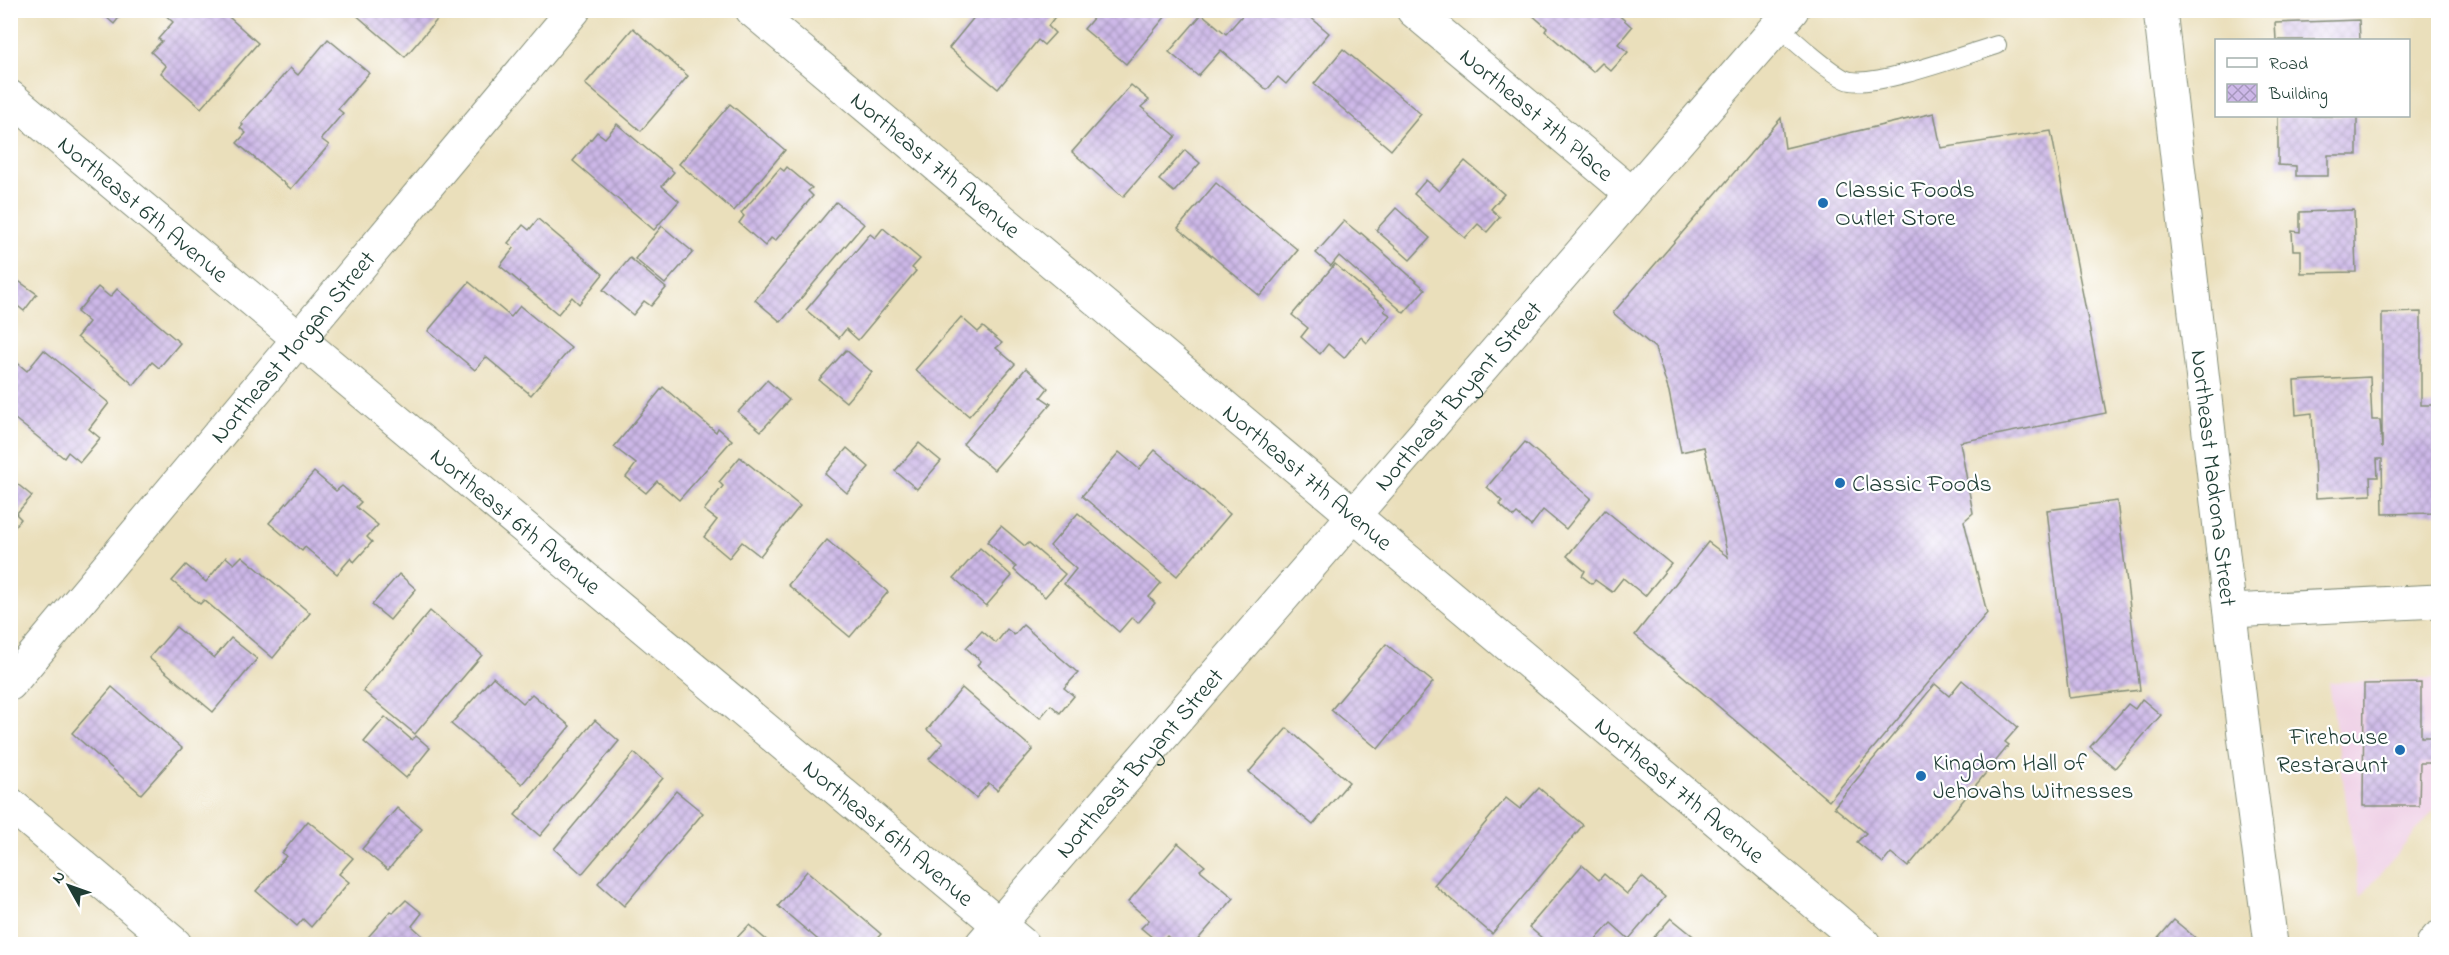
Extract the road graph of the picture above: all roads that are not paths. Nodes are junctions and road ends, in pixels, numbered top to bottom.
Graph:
1 (574, 10) edge
2 (752, 10) edge
3 (1413, 10) edge
4 (2160, 10) edge
5 (1785, 18) edge
6 (1997, 45) dead end
7 (10, 97) edge
8 (1632, 194) junction
9 (299, 338) junction
10 (1353, 516) junction
11 (2439, 601) edge
12 (2230, 611) junction
13 (10, 684) edge
14 (10, 804) edge
15 (1001, 938) edge
16 (2439, 938) edge
17 (175, 945) edge
18 (1864, 945) edge
19 (2271, 945) edge
20 (2433, 945) edge

1 - 9 street, Northeast Morgan Street
2 - 10 street, Northeast 7th Avenue
3 - 8 street, Northeast 7th Place
4 - 12 street, Northeast Madrona Street
5 - 6 lane
5 - 8 street, Northeast Bryant Street
7 - 9 street, Northeast 6th Avenue
8 - 10 street, Northeast Bryant Street
9 - 13 street, Northeast Morgan Street
9 - 15 street, Northeast 6th Avenue
10 - 15 street, Northeast Bryant Street
10 - 18 street, Northeast 7th Avenue
11 - 12 street
12 - 19 street, Northeast Madrona Street
14 - 17 street
16 - 20 street

